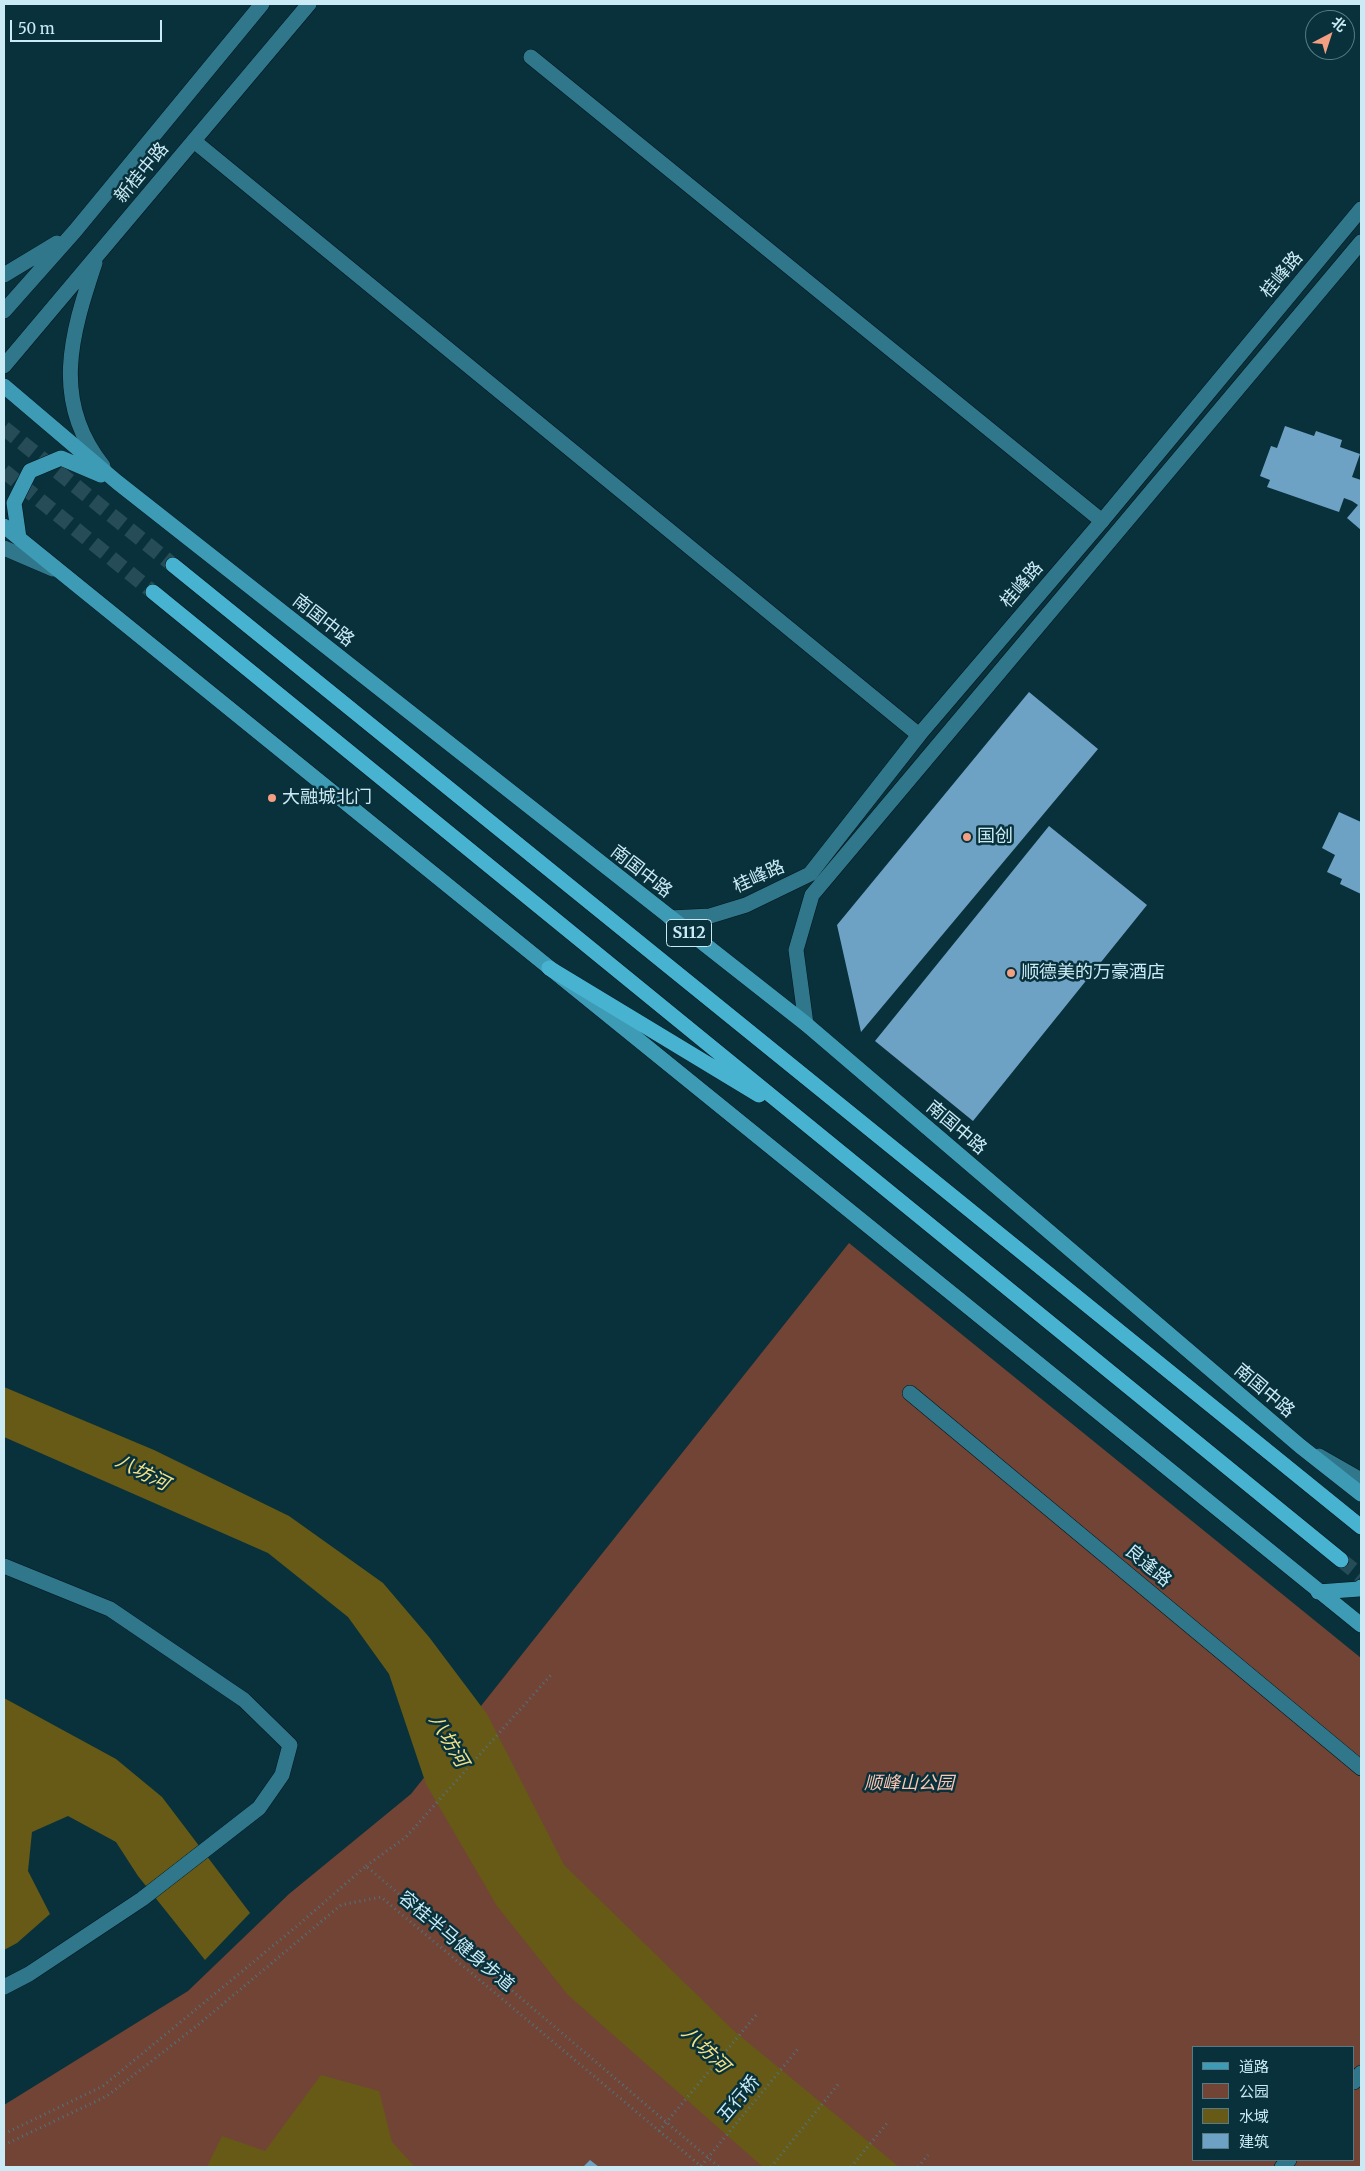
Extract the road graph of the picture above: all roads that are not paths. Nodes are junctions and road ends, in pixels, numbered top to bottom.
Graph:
1 (262, 4) edge
2 (310, 4) edge
3 (531, 56) dead end
4 (194, 141) junction
5 (1361, 210) edge
6 (75, 231) junction
7 (1361, 242) edge
8 (98, 255) junction
9 (4, 275) edge
10 (4, 311) edge
11 (4, 366) edge
12 (4, 386) edge
13 (114, 480) junction
14 (1102, 521) junction
15 (4, 526) edge
16 (19, 538) junction
17 (4, 548) edge
18 (173, 565) tunnel mouth
19 (58, 571) junction
20 (153, 592) tunnel mouth
21 (919, 735) junction
22 (670, 918) junction
23 (549, 968) junction
24 (806, 1024) junction
25 (806, 1123) junction
26 (910, 1393) dead end
27 (1359, 1490) edge
28 (1361, 1527) edge
29 (1341, 1560) tunnel mouth
30 (4, 1566) edge
31 (1361, 1587) edge
32 (1318, 1592) junction
33 (1361, 1625) edge
34 (1358, 1758) edge
35 (4, 1987) edge

1 - 6 street, 新桂中路
2 - 4 street, 新桂中路
3 - 14 street
4 - 8 street, 新桂中路
4 - 21 street
5 - 14 street, 桂峰路
6 - 9 street
6 - 10 street, 新桂中路
7 - 24 street
8 - 11 street, 新桂中路
8 - 13 street
12 - 13 main road, 南国中路 / S112
13 - 16 main road
13 - 22 main road, 南国中路 / S112
14 - 21 street, 桂峰路
15 - 16 main road
16 - 19 main road
17 - 19 street
18 - 28 highway, S112
19 - 23 main road
20 - 25 highway
21 - 22 street, 桂峰路
22 - 24 main road, 南国中路 / S112
23 - 25 highway
23 - 32 main road
24 - 27 main road, 南国中路 / S112
25 - 29 highway
26 - 34 street, 良逢路
30 - 35 street
31 - 32 main road
32 - 33 main road

